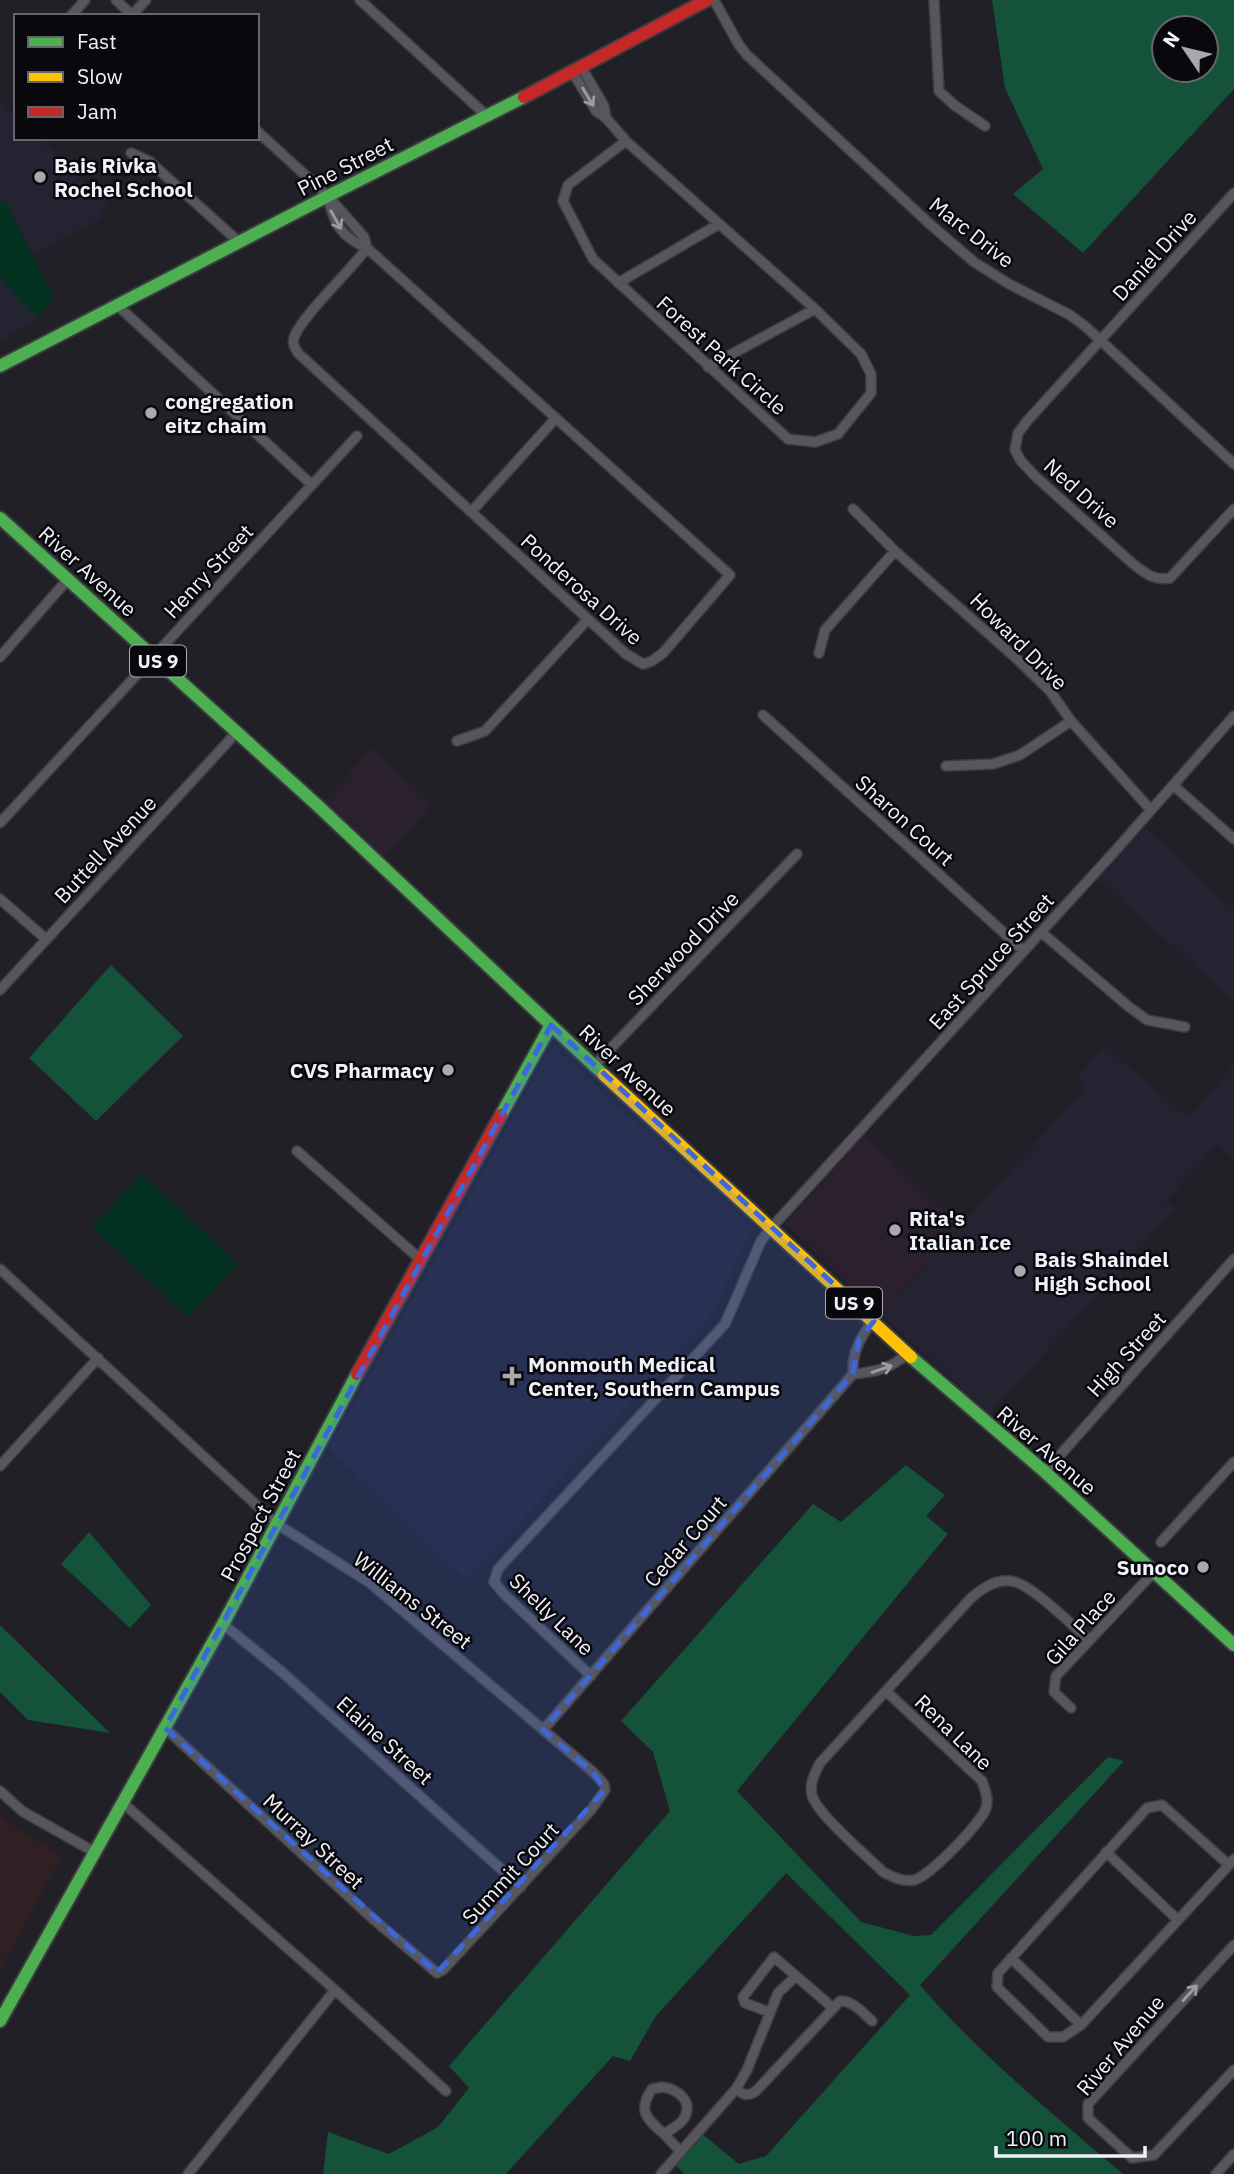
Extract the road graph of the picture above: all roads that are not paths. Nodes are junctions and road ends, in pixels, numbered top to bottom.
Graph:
1 (85, 0) edge
2 (116, 0) edge
3 (146, 0) edge
4 (360, 0) edge
5 (707, 0) edge
6 (714, 0) edge
7 (934, 0) edge
8 (73, 14) edge
9 (130, 14) edge
10 (134, 14) edge
11 (577, 70) junction
12 (488, 116) junction
13 (985, 126) dead end
14 (259, 133) edge
15 (626, 141) junction
16 (131, 153) dead end
17 (1234, 193) edge
18 (328, 196) junction
19 (719, 224) junction
20 (239, 242) junction
21 (367, 248) junction
22 (618, 283) junction
23 (117, 305) junction
24 (815, 309) junction
25 (1101, 340) junction
26 (0, 366) edge
27 (708, 367) junction
28 (556, 418) junction
29 (357, 436) dead end
30 (1234, 464) edge
31 (312, 485) junction
32 (853, 509) dead end
33 (1234, 509) edge
34 (471, 512) junction
35 (0, 517) edge
36 (895, 551) junction
37 (68, 579) junction
38 (588, 619) junction
39 (819, 653) dead end
40 (153, 656) junction
41 (0, 657) edge
42 (763, 715) dead end
43 (1234, 716) edge
44 (1071, 721) junction
45 (236, 733) junction
46 (457, 741) dead end
47 (946, 766) dead end
48 (1173, 785) junction
49 (1150, 809) junction
50 (0, 823) edge
51 (1234, 839) edge
52 (797, 854) dead end
53 (0, 899) edge
54 (1041, 932) junction
55 (46, 939) junction
56 (1024, 951) junction
57 (0, 990) edge
58 (551, 1025) junction
59 (1185, 1027) dead end
60 (594, 1066) junction
61 (297, 1151) dead end
62 (771, 1228) junction
63 (1234, 1259) edge
64 (421, 1260) junction
65 (0, 1269) edge
66 (874, 1321) junction
67 (907, 1354) junction
68 (98, 1358) junction
69 (853, 1374) junction
70 (1234, 1462) edge
71 (0, 1466) edge
72 (1045, 1472) junction
73 (277, 1524) junction
74 (1161, 1542) dead end
75 (1154, 1572) junction
76 (495, 1575) joint
77 (223, 1624) junction
78 (1089, 1640) junction
79 (1234, 1645) edge
80 (591, 1676) junction
81 (886, 1691) junction
82 (1071, 1708) dead end
83 (165, 1728) junction
84 (543, 1730) junction
85 (0, 1791) edge
86 (601, 1798) joint
87 (123, 1804) junction
88 (1106, 1852) junction
89 (96, 1853) junction
90 (1231, 1862) edge
91 (521, 1887) junction
92 (1178, 1920) junction
93 (1234, 1945) edge
94 (1011, 1958) junction
95 (443, 1970) joint
96 (796, 1976) junction
97 (335, 1990) junction
98 (832, 2007) junction
99 (769, 2012) junction
100 (0, 2021) edge
101 (872, 2021) dead end
102 (1081, 2025) junction
103 (1234, 2070) edge
104 (736, 2089) junction
105 (446, 2091) dead end
106 (664, 2134) junction
107 (681, 2152) junction
108 (1234, 2154) edge
109 (188, 2174) edge
110 (661, 2174) edge
111 (1216, 2174) edge

1 - 8 street
2 - 9 street
3 - 10 street
4 - 12 street
5 - 11 main road, Pine Street
6 - 25 street, Marc Drive
7 - 13 street
11 - 12 main road, Pine Street
11 - 15 street, Forest Park Circle
12 - 18 main road, Pine Street
14 - 18 street, Ponderosa Drive
15 - 19 street, Forest Park Circle
15 - 22 street, Forest Park Circle
16 - 20 street
17 - 25 street, Daniel Drive
18 - 20 main road, Pine Street
18 - 21 street, Ponderosa Drive
19 - 22 street
19 - 24 street, Forest Park Circle
20 - 23 main road, Pine Street
21 - 28 street, Ponderosa Drive
21 - 34 street, Ponderosa Drive
22 - 27 street, Forest Park Circle
23 - 26 main road, Pine Street
23 - 31 street
24 - 27 street
24 - 27 street, Forest Park Circle
25 - 30 street, Marc Drive
25 - 33 street, Ned Drive
28 - 34 street
28 - 38 street, Ponderosa Drive
29 - 31 street, Henry Street
31 - 40 street, Henry Street
32 - 36 street, Howard Drive
34 - 38 street, Ponderosa Drive
35 - 37 main road, River Avenue / US 9
36 - 39 street
36 - 44 street, Howard Drive
37 - 40 main road, River Avenue / US 9
37 - 41 street
38 - 46 street
40 - 45 main road, River Avenue / US 9
40 - 50 street, Henry Street
42 - 56 street, Sharon Court
43 - 48 street, East Spruce Street
44 - 47 street
44 - 49 street, Howard Drive
45 - 55 street, Buttell Avenue
45 - 58 main road, River Avenue / US 9
48 - 49 street, East Spruce Street
48 - 51 street
49 - 54 street, East Spruce Street
52 - 60 street, Sherwood Drive
53 - 55 street
54 - 56 street, East Spruce Street
54 - 59 street
55 - 57 street, Buttell Avenue
56 - 62 street, East Spruce Street
58 - 60 main road, River Avenue / US 9
58 - 64 main road, Prospect Street
60 - 62 main road, River Avenue / US 9
61 - 64 street
62 - 66 main road, River Avenue / US 9
62 - 76 street, East Spruce Street
63 - 72 street, High Street
64 - 73 main road, Prospect Street
65 - 68 street, Williams Street
66 - 67 main road, River Avenue / US 9
66 - 69 street
69 -> 67 street
67 - 72 main road, River Avenue / US 9
68 - 71 street
68 - 73 street, Williams Street
69 - 80 street, Cedar Court
70 - 74 street
72 - 75 main road, River Avenue / US 9
73 - 77 main road, Prospect Street
73 - 84 street, Williams Street
75 - 78 street, Gila Place
75 - 79 main road, River Avenue / US 9
76 - 80 street, Shelly Lane
77 - 83 main road, Prospect Street
77 - 91 street, Elaine Street
78 - 81 street, Rena Lane
78 - 82 street, Gila Place
80 - 84 street, Cedar Court
81 - 81 street, Rena Lane
83 - 87 main road, Prospect Street
83 - 95 street, Murray Street
84 - 86 street, Williams Street
85 - 89 street
86 - 91 street, Summit Court
87 - 89 main road, Prospect Street
87 - 97 street
88 - 90 street
88 - 92 street
88 - 94 street
89 - 100 main road, Prospect Street
90 - 92 street
91 - 95 street, Summit Court
92 - 102 street
103 -> 93 street, River Avenue
94 - 102 street
94 - 102 street
96 - 98 street
96 - 99 street
96 - 99 street
97 - 105 street
97 - 109 street
98 - 101 street
98 - 104 street
99 - 104 street
104 - 107 street
106 - 106 street
106 - 107 street
107 - 110 street
108 - 111 street

